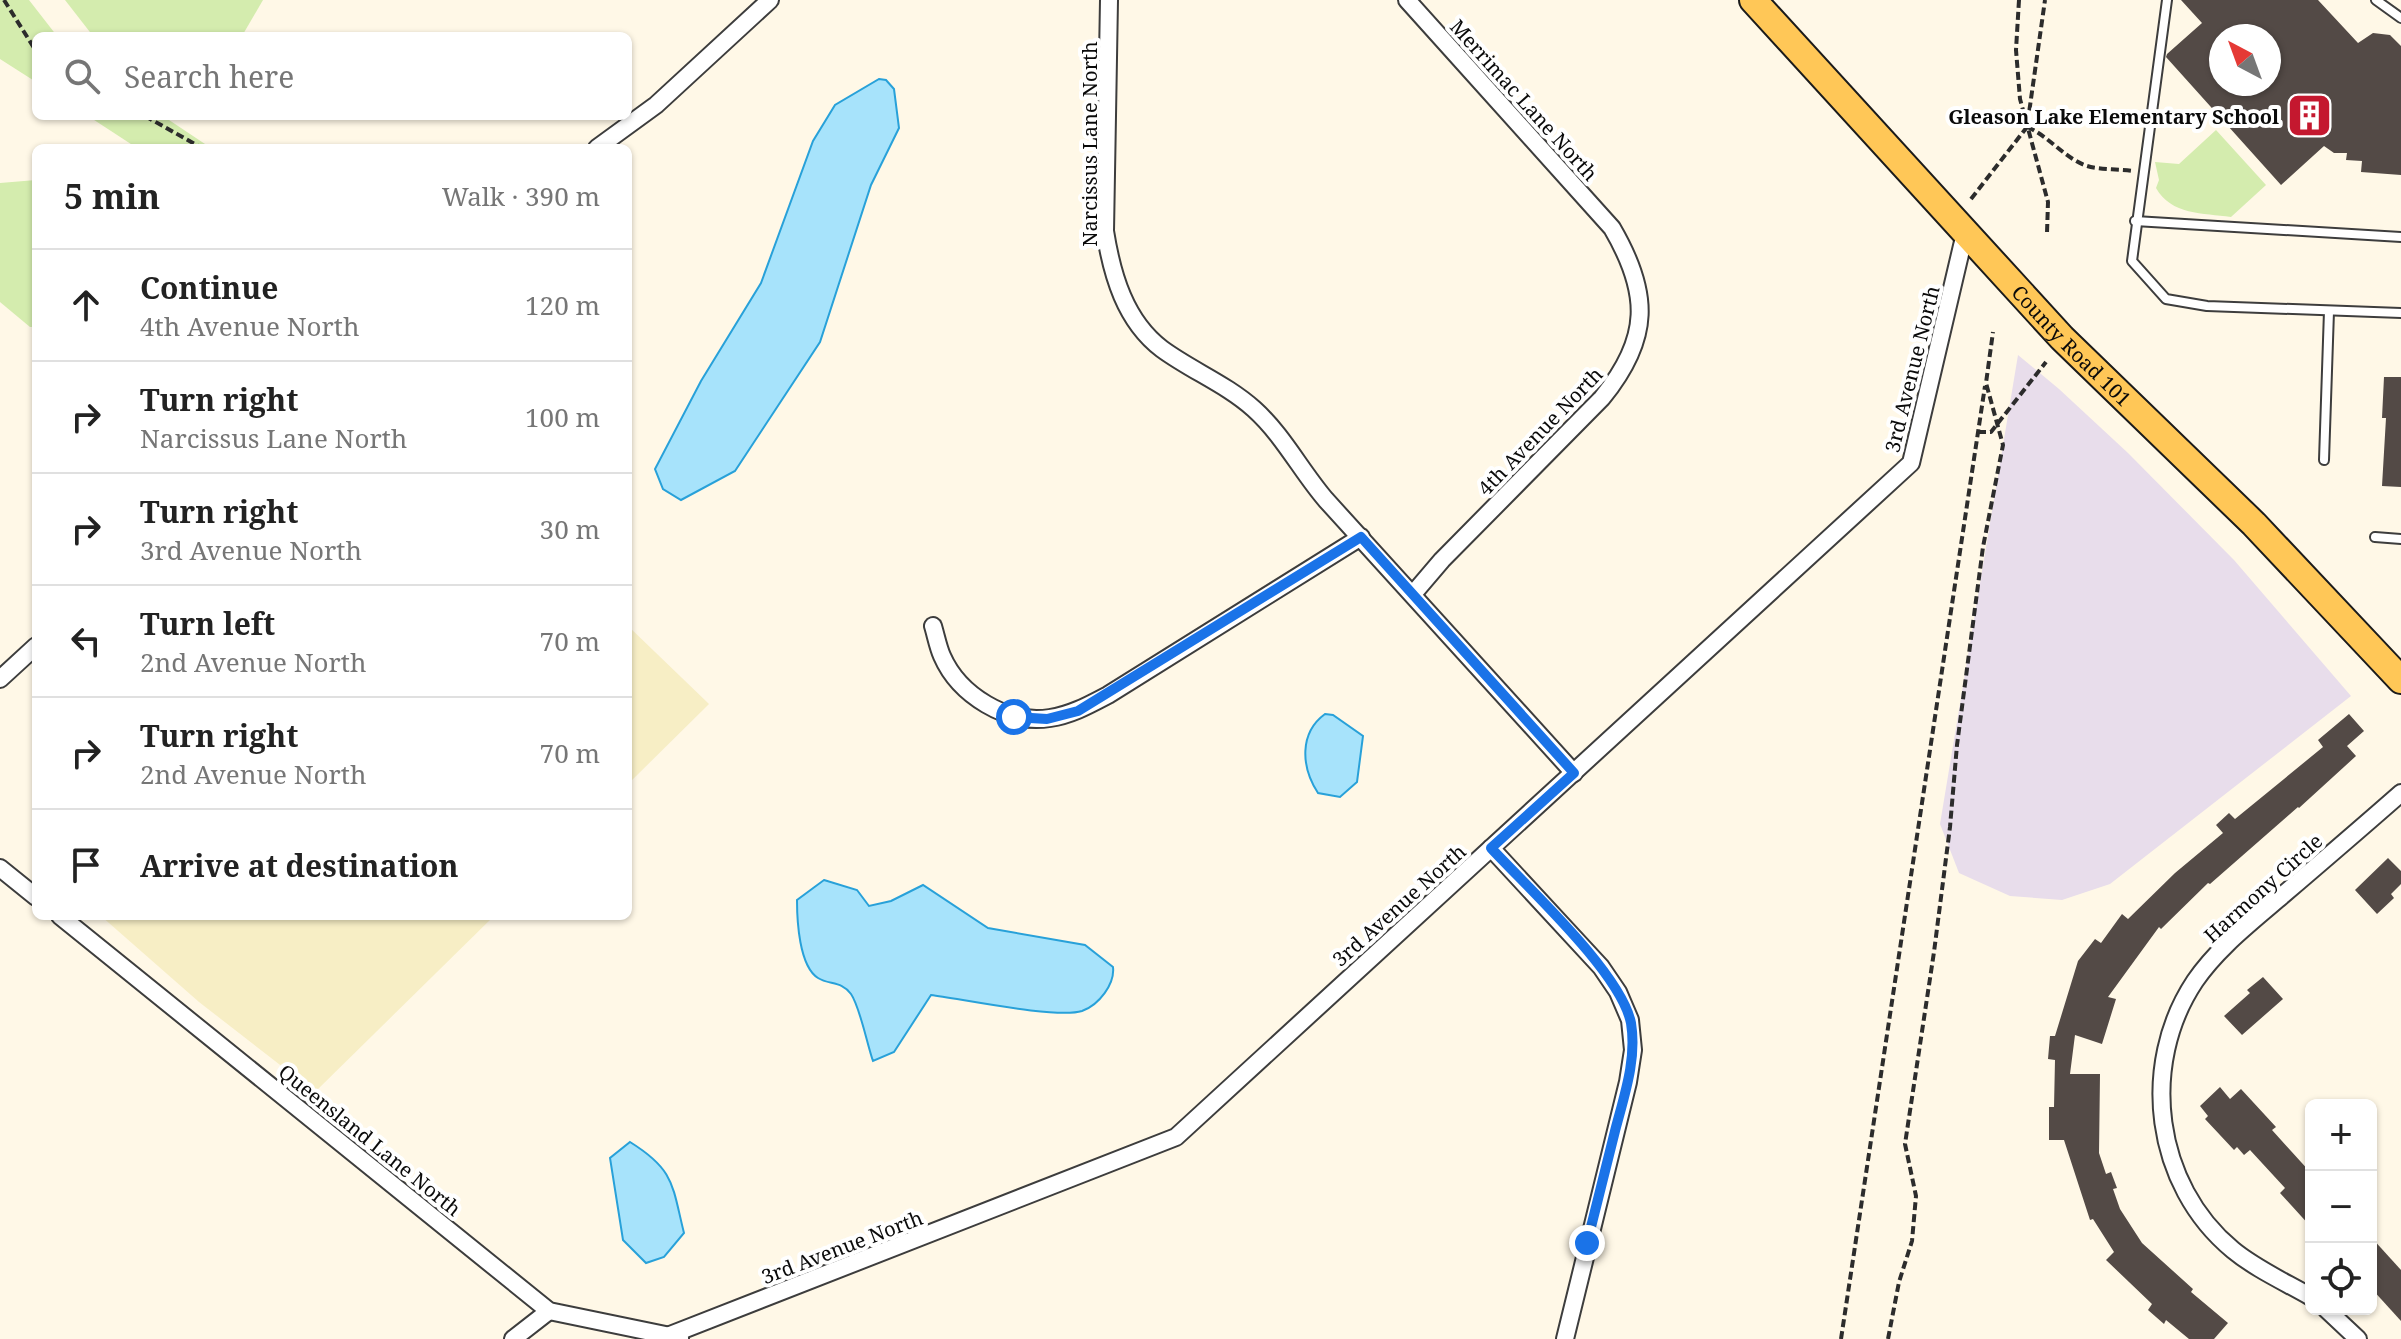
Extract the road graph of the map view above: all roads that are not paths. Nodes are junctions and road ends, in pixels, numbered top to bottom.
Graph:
1 (770, 0) edge
2 (1109, 0) edge
3 (1407, 0) edge
4 (1753, 0) edge
5 (2167, 0) edge
6 (2376, 0) edge
7 (2401, 18) edge
8 (602, 144) edge
9 (2135, 221) junction
10 (1612, 228) joint
11 (1965, 233) junction
12 (2401, 237) edge
13 (2329, 311) junction
14 (2401, 313) edge
15 (2324, 460) dead end
16 (1361, 537) junction
17 (2375, 537) dead end
18 (2401, 539) edge
19 (1413, 594) junction
20 (933, 626) dead end
21 (32, 650) edge
22 (0, 679) edge
23 (2401, 680) edge
24 (1574, 773) junction
25 (2401, 793) edge
26 (1491, 848) junction
27 (0, 868) edge
28 (32, 894) edge
29 (65, 920) edge
30 (2305, 1293) edge
31 (549, 1311) junction
32 (2332, 1315) edge
33 (676, 1337) edge
34 (513, 1339) edge
35 (1565, 1339) edge
36 (2358, 1339) edge

1 - 8 street
2 - 16 street, Narcissus Lane North
3 - 10 street, Merrimac Lane North
4 - 11 main road, County Road 101
5 - 9 lane
6 - 7 lane
9 - 12 lane
9 - 13 lane
10 - 19 street, 4th Avenue North
11 - 23 main road, County Road 101
11 - 24 street, 3rd Avenue North
13 - 14 lane
13 - 15 lane
16 - 19 street, Narcissus Lane North
16 - 20 street
17 - 18 lane
19 - 24 street, Narcissus Lane North
21 - 22 street
24 - 26 street, 3rd Avenue North
25 - 30 street, Harmony Circle
26 - 33 street, 3rd Avenue North
26 - 35 street
27 - 28 street
29 - 31 street, Queensland Lane North
31 - 33 street, Queensland Lane North
31 - 34 street
32 - 36 street

